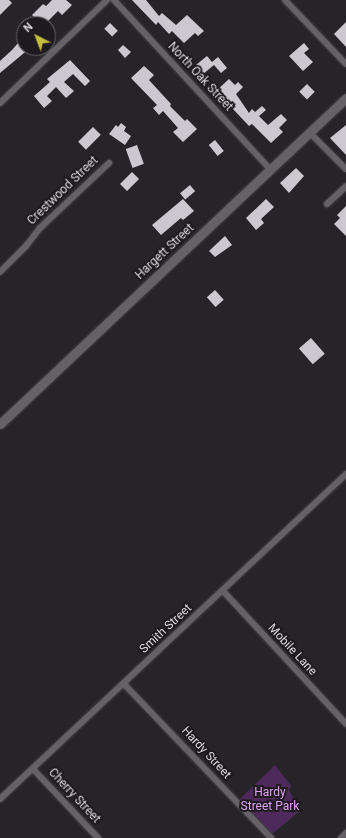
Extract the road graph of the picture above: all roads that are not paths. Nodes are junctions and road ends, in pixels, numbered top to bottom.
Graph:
1 (107, 0) edge
2 (114, 0) edge
3 (285, 0) edge
4 (346, 64) edge
5 (346, 98) edge
6 (0, 103) edge
7 (309, 132) junction
8 (109, 163) dead end
9 (270, 169) junction
10 (346, 169) edge
11 (346, 186) edge
12 (327, 204) dead end
13 (0, 272) edge
14 (0, 424) edge
15 (346, 474) edge
16 (223, 592) junction
17 (124, 684) junction
18 (346, 724) edge
19 (33, 769) junction
20 (0, 799) edge
21 (346, 833) edge
22 (98, 838) edge
23 (271, 838) edge
24 (341, 838) edge

1 - 6 street
2 - 9 street, North Oak Street
3 - 4 street
5 - 7 street, Hargett Street
7 - 9 street, Hargett Street
7 - 10 street
8 - 13 street, Crestwood Street
9 - 14 street, Hargett Street
11 - 12 street
15 - 16 street, Smith Street
16 - 17 street, Smith Street
16 - 18 street, Mobile Lane
17 - 19 street, Smith Street
17 - 23 street, Hardy Street
19 - 20 street, Smith Street
19 - 22 street, Cherry Street
21 - 24 street

